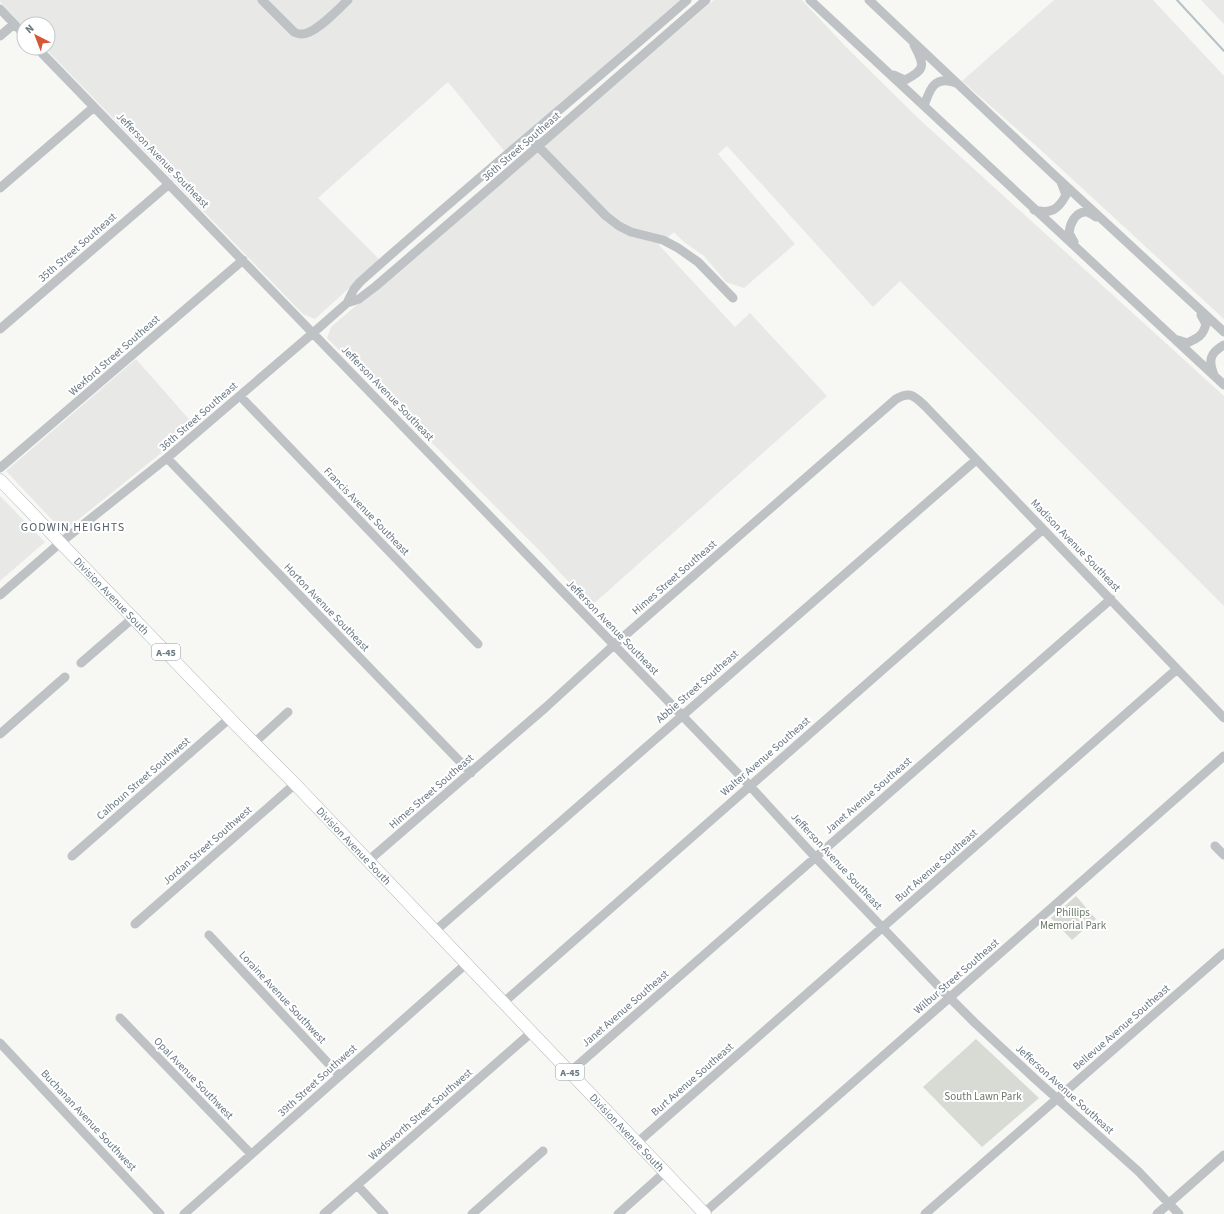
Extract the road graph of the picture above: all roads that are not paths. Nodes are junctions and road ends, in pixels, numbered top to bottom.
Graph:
1 (262, 0) edge
2 (348, 0) edge
3 (687, 0) edge
4 (706, 0) edge
5 (810, 0) edge
6 (869, 0) edge
7 (0, 9) edge
8 (14, 24) joint
9 (0, 36) edge
10 (913, 41) junction
11 (45, 56) edge
12 (887, 72) junction
13 (959, 84) junction
14 (924, 106) junction
15 (94, 107) junction
16 (529, 136) junction
17 (538, 146) junction
18 (1061, 181) junction
19 (169, 184) junction
20 (0, 188) edge
21 (1034, 210) junction
22 (1109, 225) junction
23 (1082, 254) junction
24 (243, 260) junction
25 (734, 298) dead end
26 (347, 303) junction
27 (1196, 306) junction
28 (0, 329) edge
29 (1224, 332) edge
30 (313, 333) junction
31 (1175, 339) junction
32 (1224, 345) edge
33 (1214, 376) junction
34 (1224, 385) edge
35 (907, 394) joint
36 (240, 396) junction
37 (167, 458) junction
38 (976, 460) junction
39 (0, 468) edge
40 (0, 480) edge
41 (1043, 529) junction
42 (60, 543) junction
43 (0, 595) edge
44 (1111, 599) junction
45 (133, 618) junction
46 (478, 644) dead end
47 (614, 645) junction
48 (81, 663) dead end
49 (1177, 669) junction
50 (65, 677) dead end
51 (288, 712) dead end
52 (681, 716) junction
53 (230, 718) junction
54 (1224, 718) edge
55 (0, 734) edge
56 (254, 743) junction
57 (1224, 756) edge
58 (471, 773) junction
59 (295, 784) junction
60 (750, 786) junction
61 (1215, 846) dead end
62 (72, 856) dead end
63 (1224, 856) edge
64 (815, 857) junction
65 (368, 861) junction
66 (135, 924) dead end
67 (882, 927) junction
68 (435, 931) junction
69 (209, 935) dead end
70 (1224, 953) edge
71 (466, 964) junction
72 (950, 998) junction
73 (504, 1002) junction
74 (120, 1018) dead end
75 (532, 1032) junction
76 (0, 1043) edge
77 (570, 1072) junction
78 (340, 1076) junction
79 (1056, 1098) junction
80 (638, 1142) junction
81 (543, 1151) dead end
82 (251, 1154) junction
83 (1224, 1155) edge
84 (665, 1172) junction
85 (357, 1185) junction
86 (1169, 1204) junction
87 (705, 1213) edge
88 (160, 1214) edge
89 (184, 1214) edge
90 (324, 1214) edge
91 (384, 1214) edge
92 (472, 1214) edge
93 (618, 1214) edge
94 (925, 1214) edge
95 (1157, 1214) edge
96 (1179, 1214) edge

1 - 2 street
3 - 16 street, 36th Street Southeast
4 - 17 street, 36th Street Southeast
5 - 12 street
6 - 10 street
7 - 8 street
8 - 9 street
10 - 12 street
10 - 13 street
11 - 15 street, Jefferson Avenue Southeast
12 - 14 street
13 - 14 street
13 - 18 street
14 - 21 street
15 - 19 street, Jefferson Avenue Southeast
15 - 20 street
16 - 17 street
16 - 26 street, 36th Street Southeast
17 - 25 street
17 - 26 street, 36th Street Southeast
18 - 21 street
18 - 22 street
19 - 24 street, Jefferson Avenue Southeast
19 - 28 street, 35th Street Southeast
21 - 23 street
22 - 23 street
22 - 27 street
23 - 31 street
24 - 30 street, Jefferson Avenue Southeast
24 - 39 street, Wexford Street Southeast
26 - 30 street, 36th Street Southeast
27 - 29 street
27 - 31 street
30 - 36 street, 36th Street Southeast
30 - 47 street, Jefferson Avenue Southeast
31 - 33 street
32 - 33 street
33 - 34 street
35 - 38 street, Madison Avenue Southeast
35 - 47 street, Himes Street Southeast
36 - 37 street, 36th Street Southeast
36 - 46 street, Francis Avenue Southeast
37 - 42 street, 36th Street Southeast
37 - 58 street, Horton Avenue Southeast
38 - 41 street, Madison Avenue Southeast
38 - 52 street, Abbie Street Southeast
40 - 42 main road, Division Avenue South / A-45
41 - 44 street, Madison Avenue Southeast
41 - 60 street, Walter Avenue Southeast
42 - 43 street, 36th Street Southeast
42 - 45 main road, Division Avenue South / A-45
44 - 49 street, Madison Avenue Southeast
44 - 64 street, Janet Avenue Southeast
45 - 48 street
45 - 53 main road, Division Avenue South / A-45
47 - 52 street, Jefferson Avenue Southeast
47 - 58 street, Himes Street Southeast
49 - 54 street, Madison Avenue Southeast
49 - 67 street, Burt Avenue Southeast
50 - 55 street
51 - 56 street
52 - 60 street, Jefferson Avenue Southeast
52 - 68 street, Abbie Street Southeast
53 - 56 main road, Division Avenue South / A-45
53 - 62 street, Calhoun Street Southwest
56 - 59 main road, Division Avenue South / A-45
57 - 72 street, Wilbur Street Southeast
58 - 65 street, Himes Street Southeast
59 - 65 main road, Division Avenue South / A-45
59 - 66 street, Jordan Street Southwest
60 - 64 street, Jefferson Avenue Southeast
60 - 73 street, Walter Avenue Southeast
61 - 63 street
64 - 67 street, Jefferson Avenue Southeast
64 - 77 street, Janet Avenue Southeast
65 - 68 main road, Division Avenue South / A-45
67 - 72 street, Jefferson Avenue Southeast
67 - 80 street, Burt Avenue Southeast
68 - 71 main road, Division Avenue South / A-45
69 - 78 street, Loraine Avenue Southwest
70 - 79 street, Bellevue Avenue Southeast
71 - 73 main road, Division Avenue South / A-45
71 - 78 street, 39th Street Southwest
72 - 79 street, Jefferson Avenue Southeast
72 - 87 street, Wilbur Street Southeast
73 - 75 main road, Division Avenue South / A-45
74 - 82 street, Opal Avenue Southwest
75 - 77 main road, Division Avenue South / A-45
75 - 85 street, Wadsworth Street Southwest
76 - 88 street, Buchanan Avenue Southwest
77 - 80 main road, Division Avenue South / A-45
78 - 82 street, 39th Street Southwest
79 - 86 street, Jefferson Avenue Southeast
79 - 94 street, Bellevue Avenue Southeast
80 - 84 main road, Division Avenue South / A-45
81 - 92 street
82 - 89 street, 39th Street Southwest
83 - 86 street
84 - 87 main road, Division Avenue South / A-45
84 - 93 street
85 - 90 street, Wadsworth Street Southwest
85 - 91 street
86 - 95 street
86 - 96 street, Jefferson Avenue Southeast

